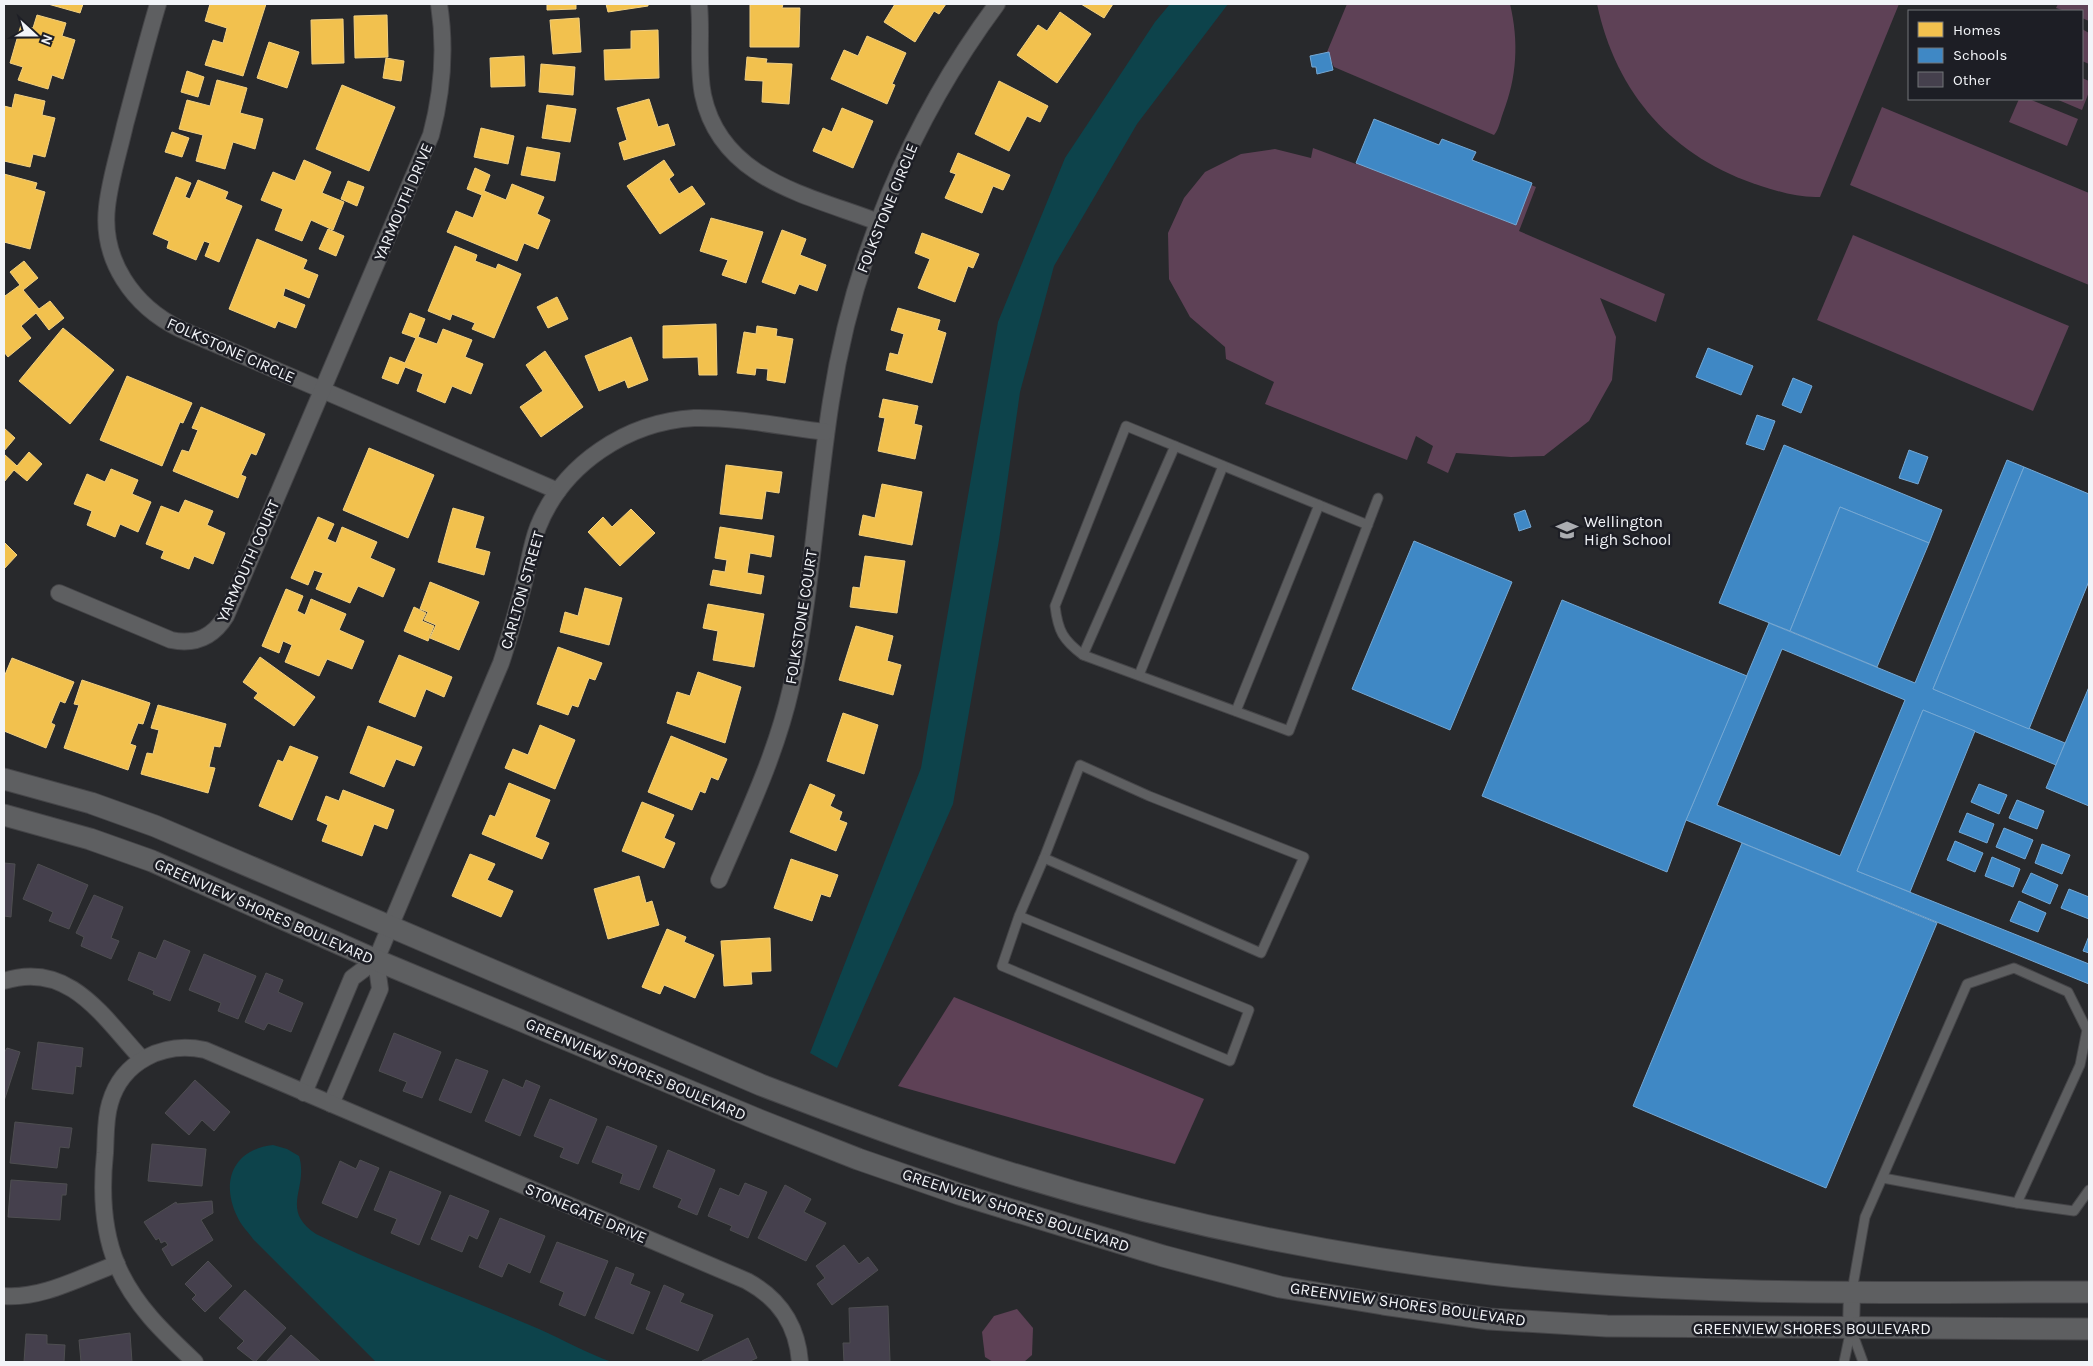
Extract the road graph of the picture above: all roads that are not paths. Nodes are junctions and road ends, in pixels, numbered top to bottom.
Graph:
1 (158, 4) edge
2 (439, 4) edge
3 (699, 4) edge
4 (997, 4) edge
5 (878, 222) junction
6 (323, 390) junction
7 (826, 432) junction
8 (1175, 446) junction
9 (1223, 466) junction
10 (558, 491) junction
11 (1378, 498) dead end
12 (1319, 505) junction
13 (1368, 525) junction
14 (59, 593) dead end
15 (1083, 655) junction
16 (1138, 675) junction
17 (1236, 711) junction
18 (4, 779) edge
19 (4, 815) edge
20 (1044, 858) junction
21 (719, 880) dead end
22 (1019, 916) junction
23 (391, 925) junction
24 (376, 960) junction
25 (4, 981) edge
26 (142, 1059) junction
27 (304, 1093) junction
28 (331, 1104) junction
29 (1883, 1178) junction
30 (2089, 1190) edge
31 (2017, 1203) junction
32 (117, 1264) junction
33 (1852, 1292) junction
34 (2089, 1292) edge
35 (4, 1296) edge
36 (1851, 1328) junction
37 (2089, 1329) edge
38 (195, 1362) edge
39 (800, 1362) edge
40 (1844, 1362) edge
41 (1863, 1362) edge

1 - 6 street, FOLKSTONE CIRCLE
2 - 6 street, YARMOUTH DRIVE
3 - 5 street
4 - 5 street, FOLKSTONE CIRCLE
5 - 7 street, FOLKSTONE CIRCLE
6 - 10 street, FOLKSTONE CIRCLE
6 - 14 street, YARMOUTH COURT
7 - 10 street, CARLTON STREET
7 - 21 street, FOLKSTONE COURT
8 - 9 lane
8 - 15 lane
8 - 15 lane
9 - 12 lane
9 - 16 lane
10 - 23 street, CARLTON STREET
11 - 13 lane
12 - 13 lane
12 - 17 lane
13 - 17 lane
15 - 16 lane
16 - 17 lane
18 - 23 street, GREENVIEW SHORES BOULEVARD
19 - 24 street, GREENVIEW SHORES BOULEVARD
20 - 20 lane
20 - 22 lane
22 - 22 lane
23 - 24 street, CARLTON STREET
23 - 33 street, GREENVIEW SHORES BOULEVARD
24 - 27 street
24 - 28 street
24 - 36 street, GREENVIEW SHORES BOULEVARD
25 - 26 street
26 - 27 street, STONEGATE DRIVE
26 - 32 street, STONEGATE DRIVE
27 - 28 street, STONEGATE DRIVE
28 - 39 street, STONEGATE DRIVE
29 - 31 lane
29 - 31 lane
29 - 33 lane
30 - 31 lane
32 - 35 street
32 - 38 street, STONEGATE DRIVE
33 - 34 street, GREENVIEW SHORES BOULEVARD
33 - 36 street
36 - 37 street, GREENVIEW SHORES BOULEVARD
36 - 40 lane
36 - 41 lane

